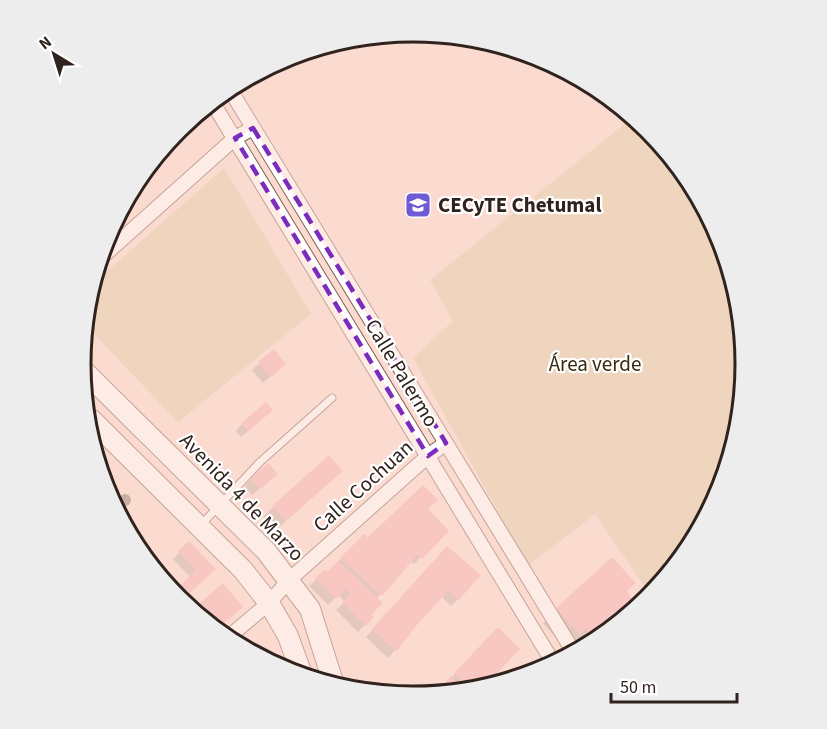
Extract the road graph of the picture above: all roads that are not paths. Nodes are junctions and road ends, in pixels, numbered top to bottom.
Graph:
1 (234, 96) edge
2 (217, 109) edge
3 (253, 128) junction
4 (235, 138) junction
5 (114, 246) edge
6 (92, 379) edge
7 (332, 398) dead end
8 (97, 425) edge
9 (446, 443) junction
10 (428, 456) junction
11 (220, 506) junction
12 (199, 526) junction
13 (289, 580) junction
14 (269, 603) junction
15 (234, 633) edge
16 (570, 646) edge
17 (550, 657) edge
18 (299, 665) edge
19 (332, 676) edge

1 - 3 street, Calle Palermo
2 - 4 street, Calle Palermo
3 - 4 street
3 - 9 street, Calle Palermo
4 - 5 street
4 - 10 street, Calle Palermo
6 - 11 street, Avenida 4 de Marzo
7 - 11 lane
8 - 12 street
9 - 10 street, Calle Cochuan
9 - 16 street, Calle Palermo
10 - 13 street, Calle Cochuan
10 - 17 street, Calle Palermo
11 - 12 lane
11 - 13 street, Avenida 4 de Marzo
12 - 14 street
13 - 14 street, Calle Cochuan
13 - 19 street, Avenida 4 de Marzo
14 - 15 street, Calle Cochuan
14 - 18 street

